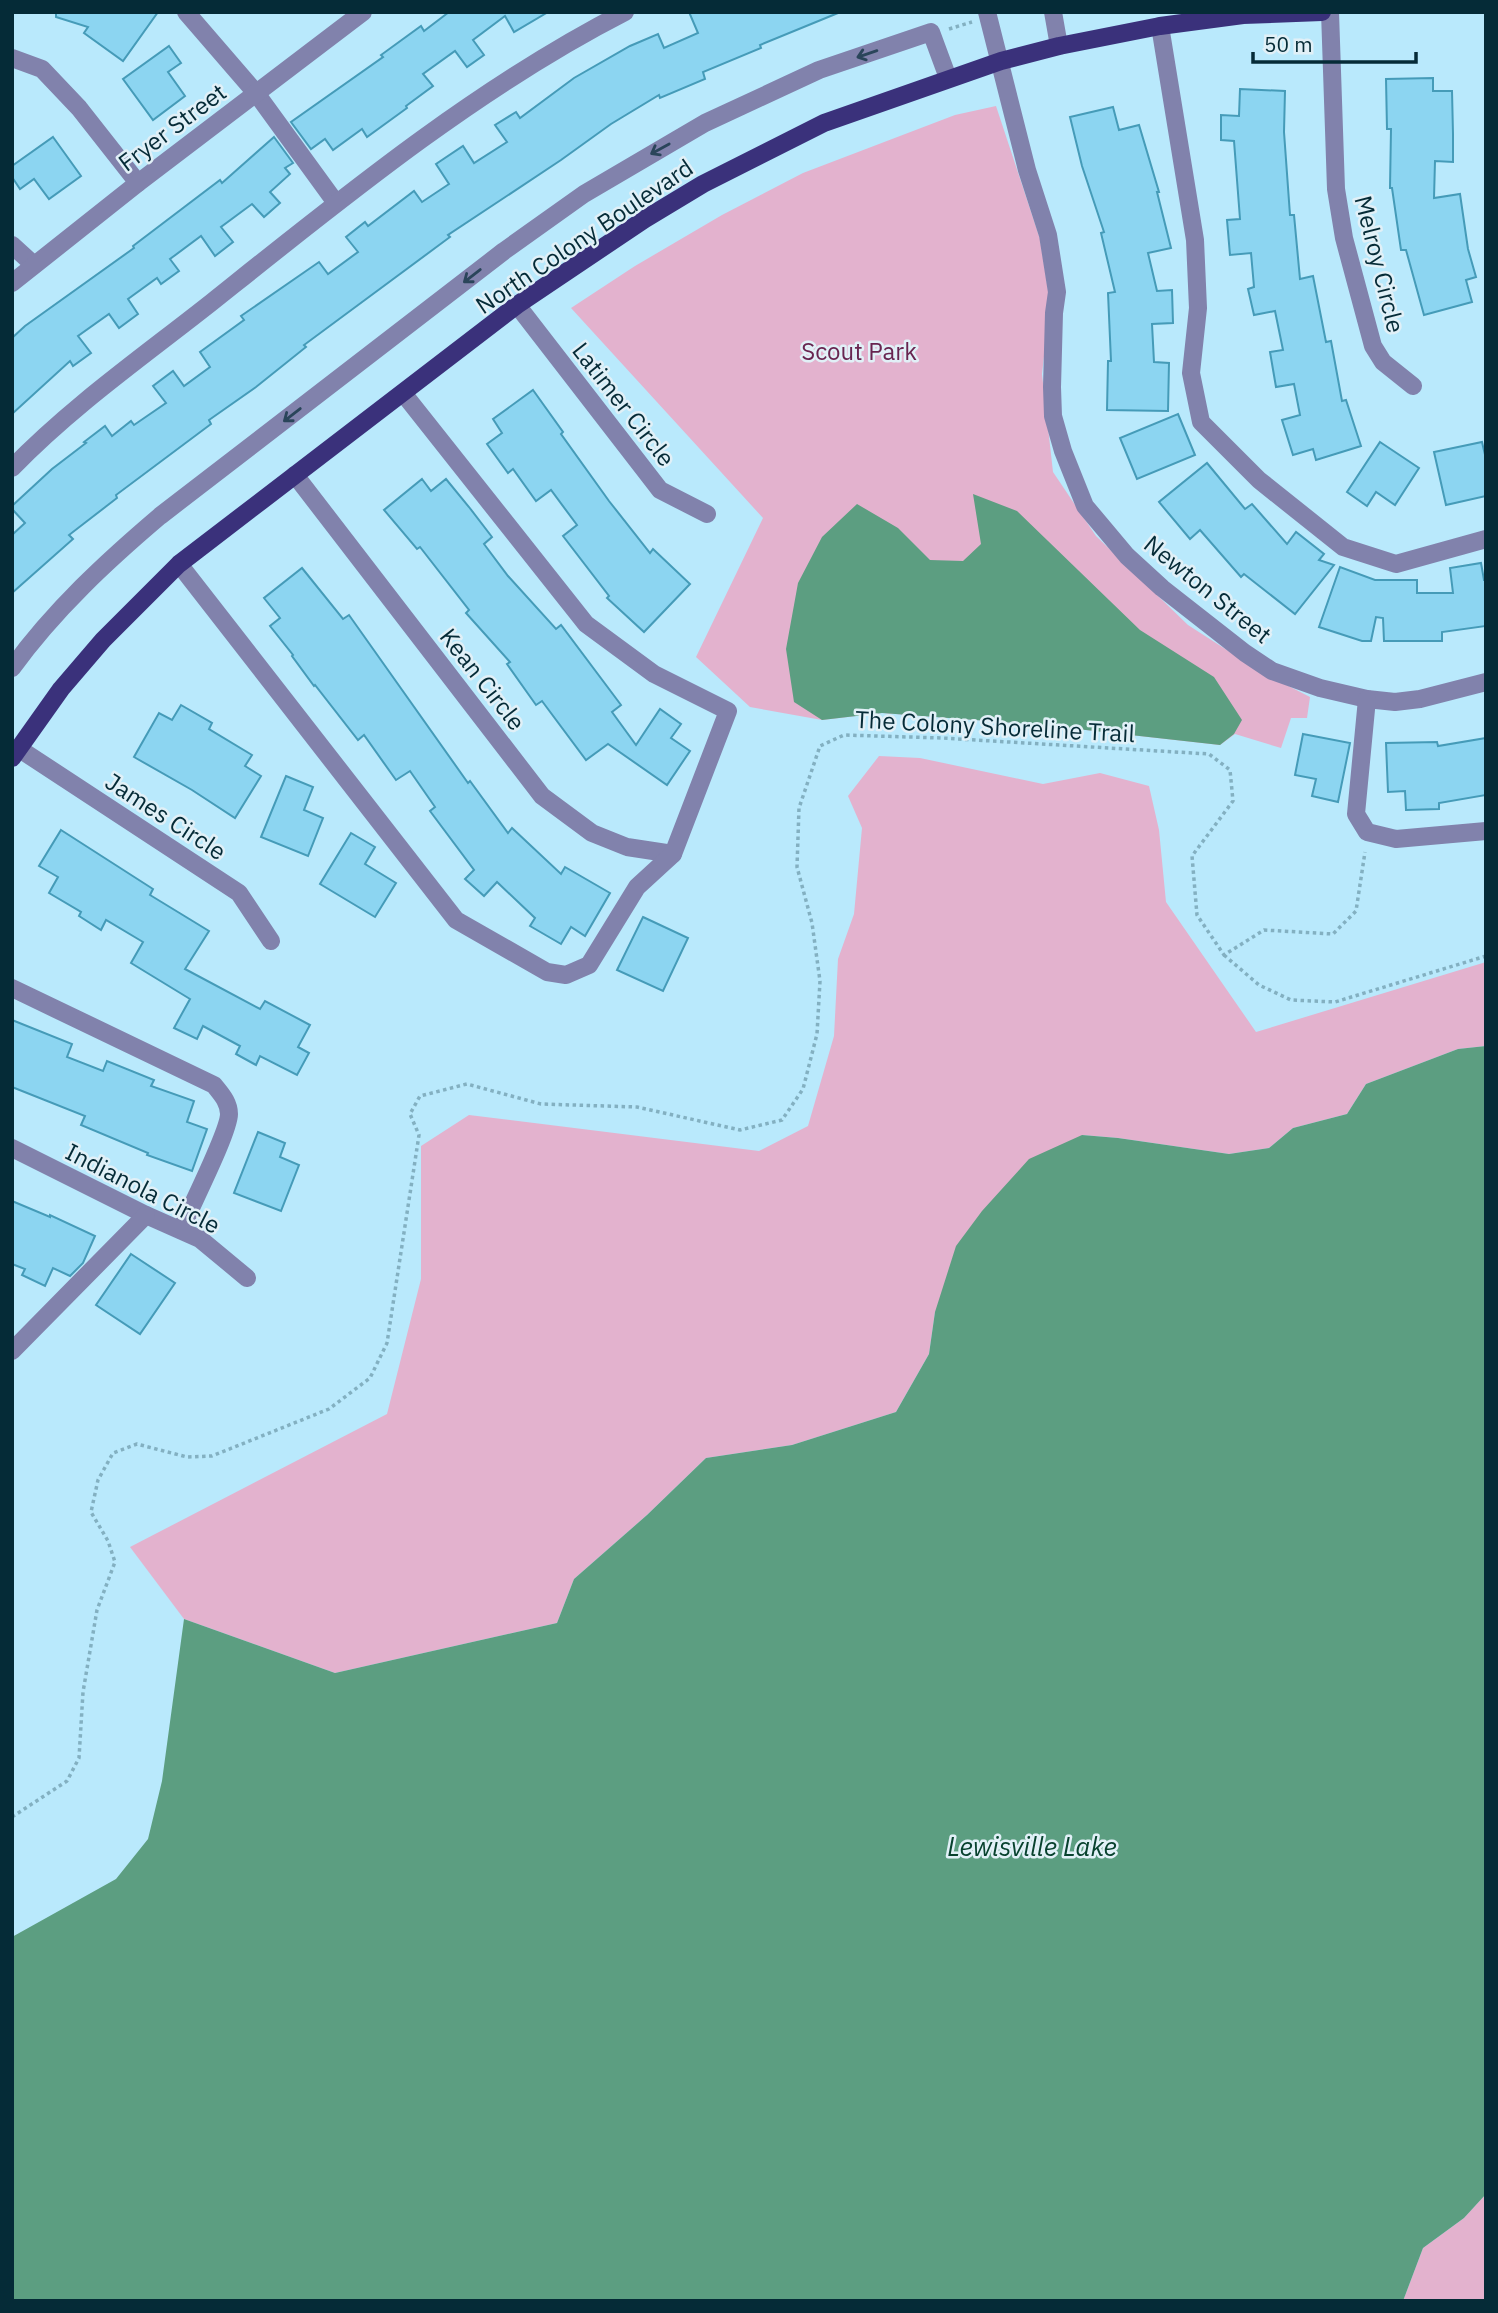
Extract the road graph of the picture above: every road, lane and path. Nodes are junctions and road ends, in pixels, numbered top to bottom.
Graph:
1 (186, 12) edge
2 (363, 12) edge
3 (625, 12) edge
4 (987, 12) edge
5 (1053, 12) edge
6 (1322, 12) edge
7 (1330, 12) edge
8 (1160, 26) junction
9 (1059, 46) junction
10 (12, 58) edge
11 (1001, 61) junction
12 (948, 78) junction
13 (256, 93) junction
14 (138, 183) junction
15 (336, 203) junction
16 (12, 245) edge
17 (34, 265) junction
18 (12, 283) edge
19 (517, 305) junction
20 (1413, 386) dead end
21 (403, 393) junction
22 (12, 468) edge
23 (295, 475) junction
24 (707, 514) dead end
25 (1486, 538) edge
26 (179, 564) junction
27 (12, 668) edge
28 (1486, 682) edge
29 (1367, 699) junction
30 (15, 753) edge
31 (1486, 831) edge
32 (1367, 832) junction
33 (673, 853) junction
34 (271, 941) dead end
35 (1224, 955) junction
36 (1486, 957) edge
37 (12, 988) edge
38 (12, 1148) edge
39 (146, 1215) junction
40 (181, 1230) junction
41 (247, 1278) dead end
42 (12, 1351) edge
43 (12, 1817) edge

1 - 13 street
2 - 13 street, Fryer Street
3 - 15 street
4 - 11 street, Newton Street
5 - 9 street
6 - 8 main road, North Colony Boulevard
7 - 20 street, Melroy Circle
8 - 9 main road, North Colony Boulevard
8 - 25 street
9 - 11 main road, North Colony Boulevard
10 - 14 street
11 - 12 main road, North Colony Boulevard
11 - 29 street, Newton Street
12 - 19 main road, North Colony Boulevard
12 -> 27 street
13 - 14 street, Fryer Street
13 - 15 street
14 - 17 street, Fryer Street
15 - 22 street
16 - 17 street
17 - 18 street, Fryer Street
19 - 21 main road, North Colony Boulevard
19 - 24 street, Latimer Circle
21 - 23 main road, North Colony Boulevard
21 - 33 street
23 - 26 main road, North Colony Boulevard
23 - 33 street, Kean Circle
26 - 30 main road, North Colony Boulevard
26 - 33 street
28 - 29 street, Newton Street
29 - 32 street
30 - 34 street, James Circle
31 - 32 street
32 - 35 path
35 - 36 path, The Colony Shoreline Trail
35 - 43 path, The Colony Shoreline Trail
37 - 40 street
38 - 39 street, Indianola Circle
39 - 40 street, Indianola Circle
39 - 42 street
40 - 41 street, Indianola Circle

